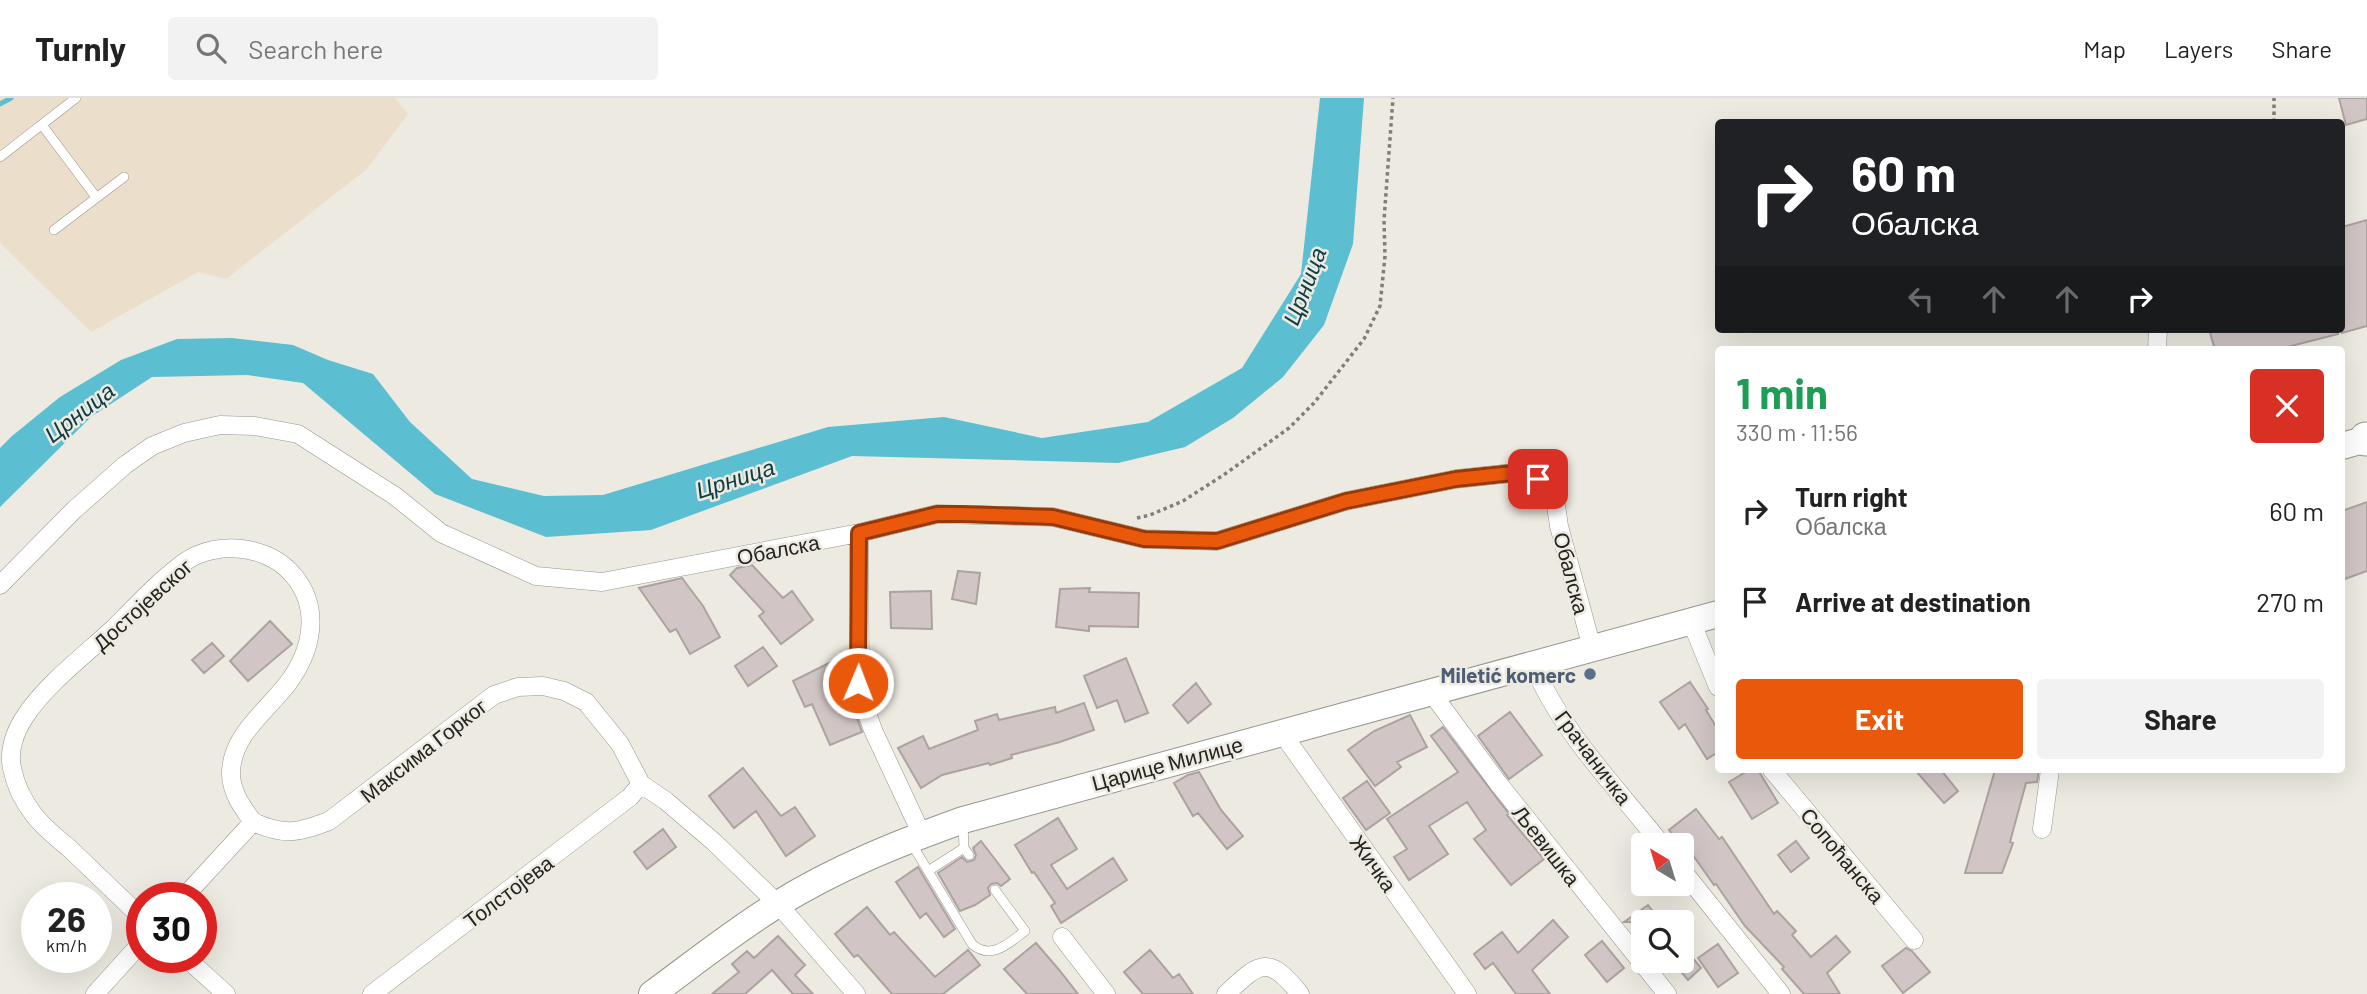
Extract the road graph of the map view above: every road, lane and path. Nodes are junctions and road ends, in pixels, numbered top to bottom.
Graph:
1 (76, 98) edge
2 (1393, 98) edge
3 (2274, 98) edge
4 (2274, 119) edge
5 (42, 125) junction
6 (0, 157) edge
7 (124, 177) dead end
8 (96, 197) junction
9 (54, 230) dead end
10 (1116, 532) junction
11 (859, 533) junction
12 (0, 585) edge
13 (1715, 615) edge
14 (1691, 621) junction
15 (1592, 648) junction
16 (1533, 664) junction
17 (1715, 680) edge
18 (1431, 692) junction
19 (1282, 733) junction
20 (1775, 773) edge
21 (2050, 773) edge
22 (641, 784) junction
23 (963, 820) junction
24 (253, 822) junction
25 (2042, 830) dead end
26 (1652, 833) edge
27 (916, 837) junction
28 (928, 870) junction
29 (198, 882) edge
30 (1694, 885) edge
31 (995, 890) dead end
32 (126, 903) edge
33 (778, 904) junction
34 (1062, 937) dead end
35 (1914, 940) dead end
36 (126, 960) edge
37 (203, 973) edge
38 (95, 994) edge
39 (226, 994) edge
40 (372, 994) edge
41 (652, 994) edge
42 (856, 994) edge
43 (1106, 994) edge
44 (1226, 994) edge
45 (1300, 994) edge
46 (1467, 994) edge
47 (1667, 994) edge
48 (1781, 994) edge

1 - 5 lane
2 - 10 path
3 - 4 path
5 - 6 lane
5 - 8 lane
7 - 8 lane
8 - 9 lane
10 - 11 street, Обалска
10 - 15 street, Обалска
11 - 12 street, Обалска
11 - 27 street
13 - 14 main road, Царице Милице
14 - 15 main road, Царице Милице
14 - 17 street
15 - 16 main road, Царице Милице
16 - 18 main road, Царице Милице
16 - 26 street, Грачаничка
18 - 19 main road, Царице Милице
18 - 47 street, Љевишка
19 - 23 main road, Царице Милице
19 - 46 street, Жичка
20 - 35 street, Сопоћанска
21 - 25 street
22 - 24 street, Максима Горког
22 - 33 street, Максима Горког
22 - 40 street, Толстојева
23 - 27 main road, Царице Милице
23 - 28 lane
24 - 29 street
24 - 32 street, Достојевског
27 - 28 lane
27 - 33 main road, Царице Милице
28 - 31 lane
30 - 48 street
33 - 41 main road, Царице Милице
33 - 42 street, Максима Горког
34 - 43 street
36 - 38 street
37 - 39 street
44 - 45 street

